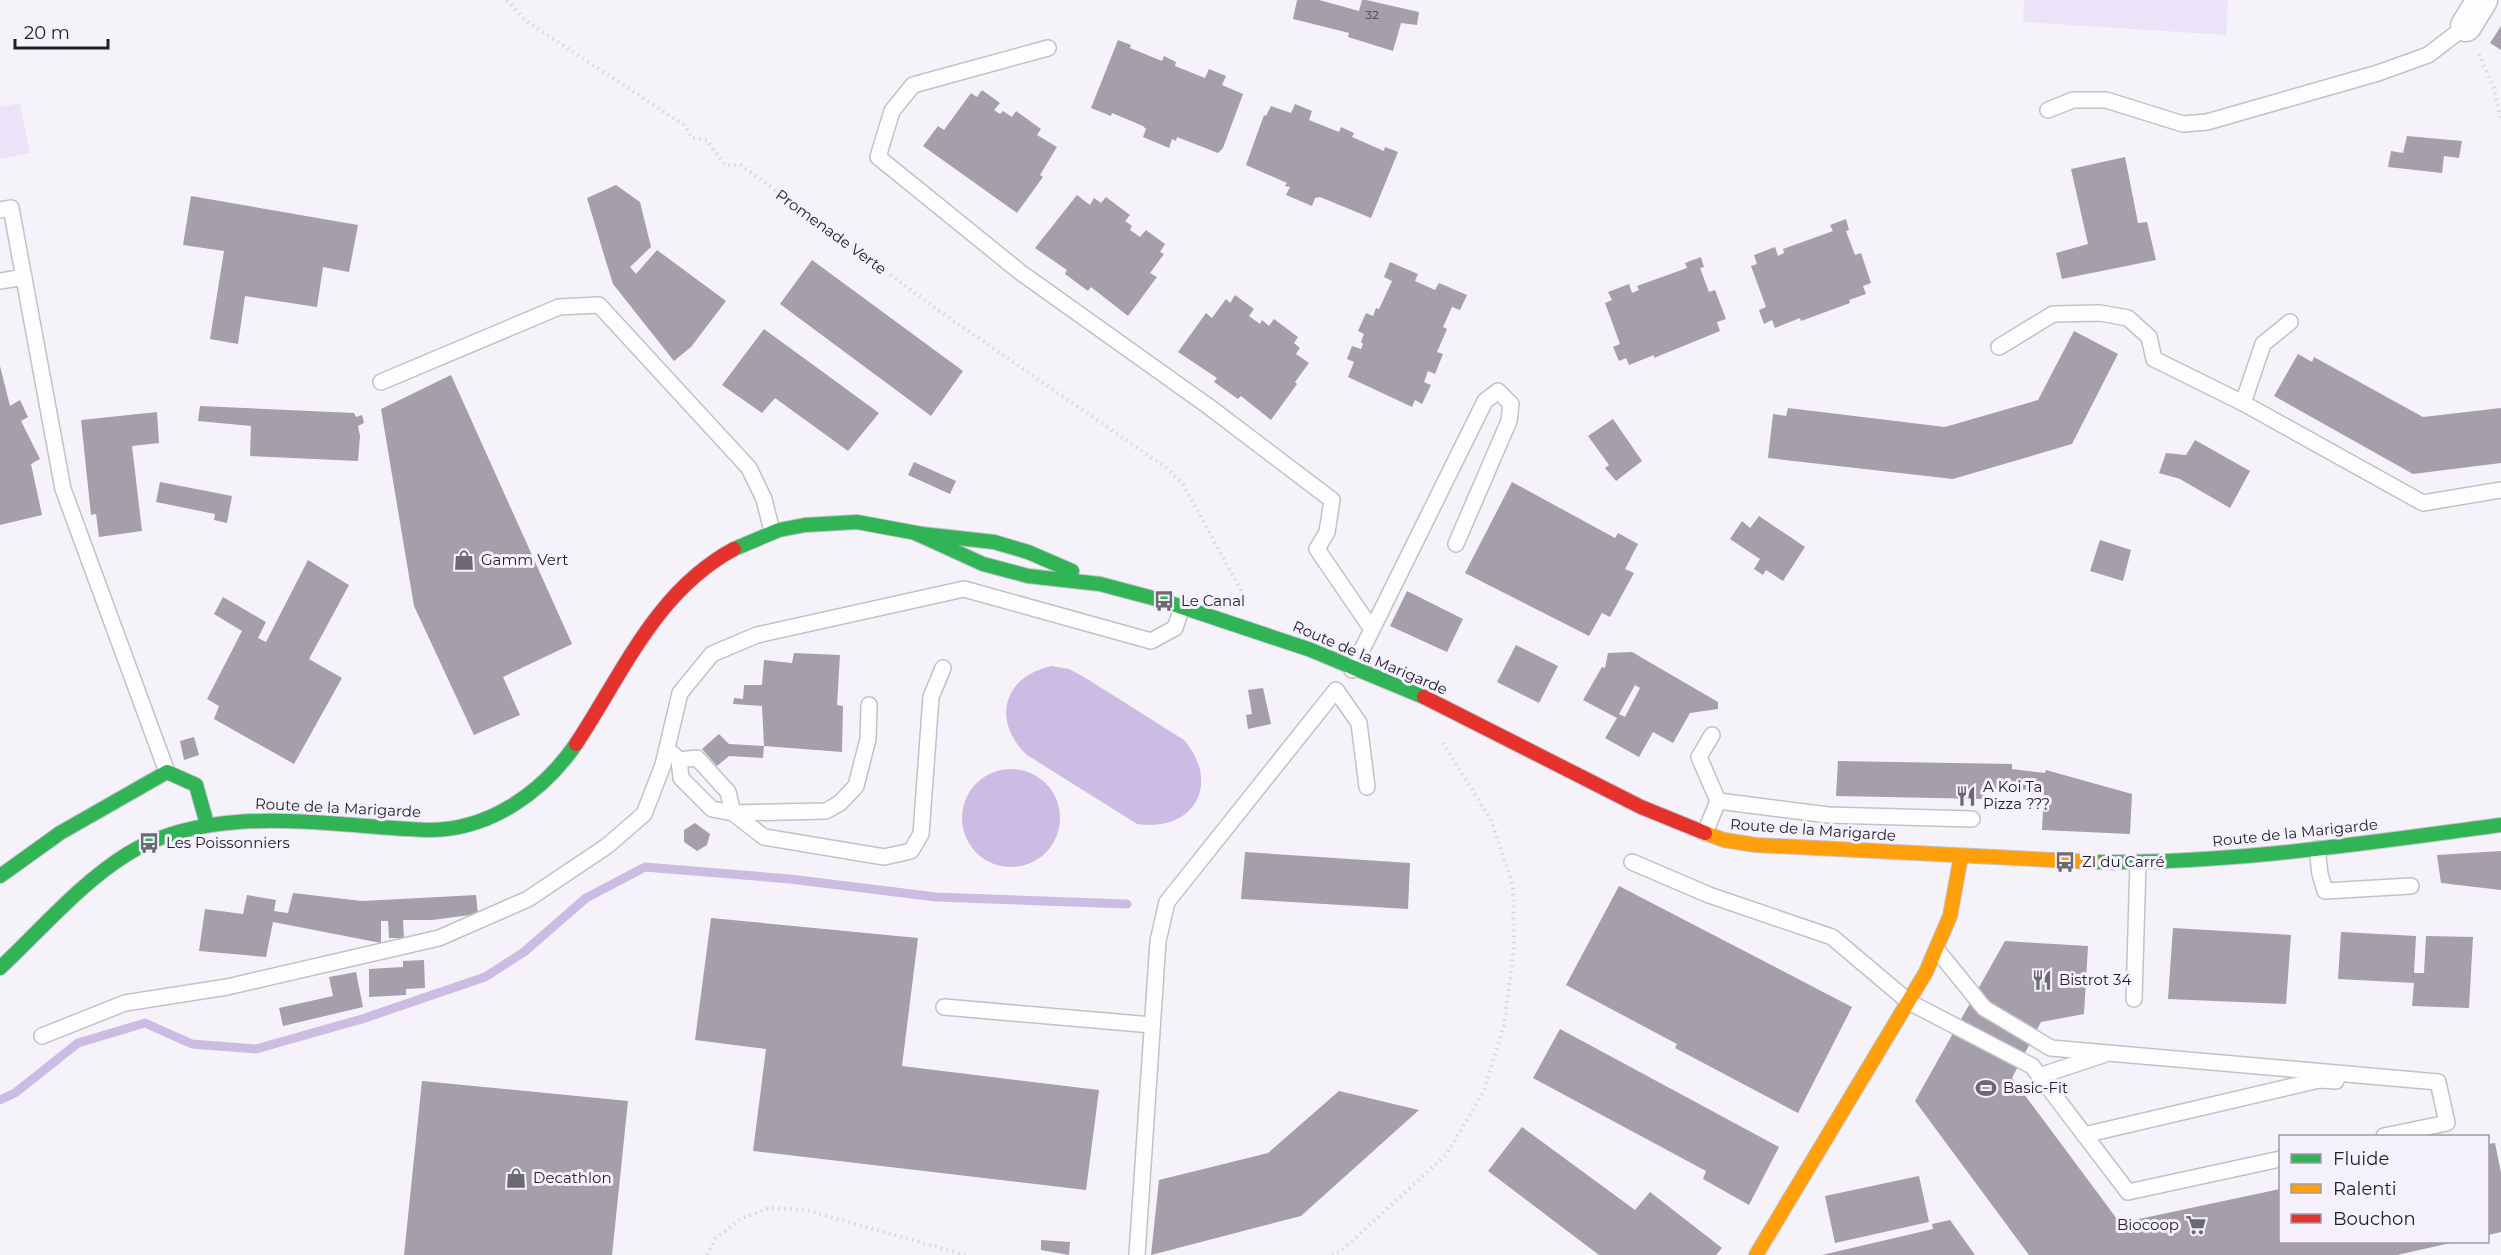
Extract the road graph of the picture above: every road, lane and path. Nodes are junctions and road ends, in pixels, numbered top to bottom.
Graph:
1 (507, 0) edge
2 (2482, 0) edge
3 (2466, 26) junction
4 (1048, 48) dead end
5 (2048, 110) dead end
6 (2501, 121) edge
7 (0, 210) edge
8 (24, 277) junction
9 (0, 281) edge
10 (2290, 322) dead end
11 (1999, 347) dead end
12 (381, 382) dead end
13 (2243, 404) junction
14 (2501, 490) edge
15 (772, 531) junction
16 (915, 533) junction
17 (1456, 544) dead end
18 (1101, 584) junction
19 (1245, 598) dead end
20 (1182, 606) junction
21 (1371, 628) junction
22 (943, 668) dead end
23 (1354, 668) junction
24 (1336, 690) junction
25 (869, 705) dead end
26 (1712, 735) dead end
27 (1440, 739) dead end
28 (668, 748) junction
29 (679, 760) junction
30 (167, 772) junction
31 (1367, 788) dead end
32 (1718, 801) junction
33 (733, 813) junction
34 (1971, 819) dead end
35 (207, 824) junction
36 (2501, 825) edge
37 (1705, 833) junction
38 (2317, 849) junction
39 (1961, 856) junction
40 (1632, 862) dead end
41 (2138, 863) junction
42 (0, 876) edge
43 (2412, 886) dead end
44 (1937, 950) junction
45 (0, 968) edge
46 (2134, 999) dead end
47 (1909, 1002) junction
48 (944, 1007) dead end
49 (1152, 1025) junction
50 (42, 1036) dead end
51 (2109, 1053) junction
52 (2039, 1076) junction
53 (2440, 1090) junction
54 (2084, 1135) junction
55 (2393, 1135) edge
56 (2279, 1159) edge
57 (707, 1255) edge
58 (965, 1255) edge
59 (1137, 1255) edge
60 (1332, 1255) edge
61 (1756, 1255) edge

1 - 19 path, Promenade Verte
2 - 3 street
3 - 5 lane
3 - 6 path
4 - 21 lane
7 - 8 lane
8 - 9 lane
8 - 30 lane
10 - 13 lane
11 - 13 lane
12 - 15 lane
13 - 14 lane
15 - 16 main road, Route de la Marigarde
15 - 35 main road, Route de la Marigarde
16 - 18 main road, Route de la Marigarde
16 - 18 main road, Route de la Marigarde
17 - 21 lane
18 - 20 main road, Route de la Marigarde
20 - 23 main road, Route de la Marigarde
20 - 28 lane
21 - 23 lane
22 - 33 lane
23 - 24 lane
23 - 37 main road, Route de la Marigarde
24 - 31 lane
24 - 49 lane
25 - 33 lane
26 - 32 lane
27 - 60 path
28 - 29 lane
28 - 50 lane
29 - 33 lane
29 - 33 lane
30 - 35 main road
30 - 42 main road
32 - 34 lane
32 - 37 lane
35 - 45 main road, Route de la Marigarde
36 - 38 main road, Route de la Marigarde
37 - 39 main road, Route de la Marigarde
38 - 41 main road, Route de la Marigarde
38 - 43 lane
39 - 41 main road, Route de la Marigarde
39 - 44 main road
40 - 47 lane
41 - 46 lane
44 - 47 main road
44 - 51 lane
47 - 52 lane
47 - 61 main road
48 - 49 lane
49 - 59 lane
51 - 52 lane
51 - 53 lane
52 - 54 lane
53 - 54 lane
53 - 55 lane
54 - 56 lane
57 - 58 path

